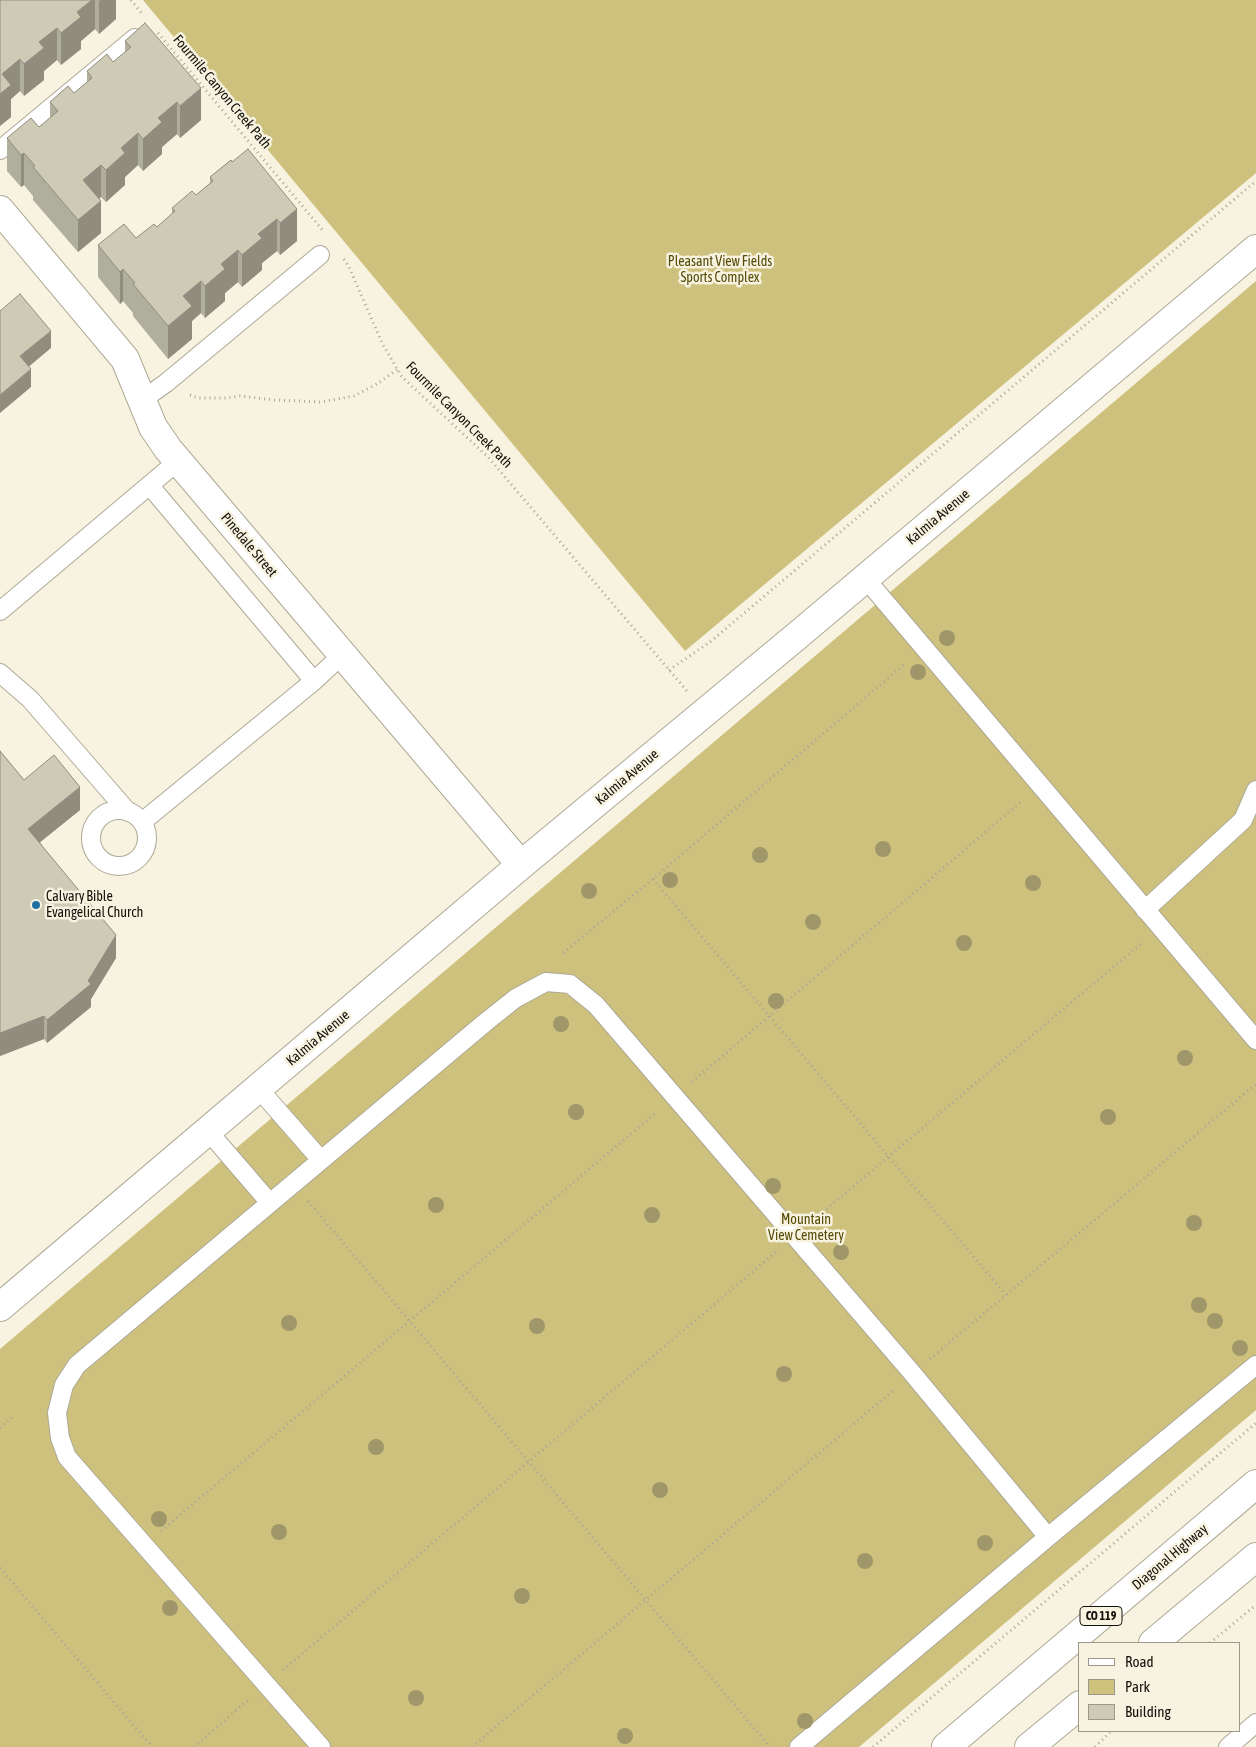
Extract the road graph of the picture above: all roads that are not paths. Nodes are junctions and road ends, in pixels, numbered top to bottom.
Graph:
1 (135, 38) edge
2 (0, 150) edge
3 (0, 210) edge
4 (1256, 249) edge
5 (320, 255) dead end
6 (142, 400) junction
7 (178, 461) junction
8 (150, 486) junction
9 (865, 578) junction
10 (0, 611) edge
11 (342, 655) junction
12 (0, 673) edge
13 (314, 681) junction
14 (1256, 790) edge
15 (522, 865) junction
16 (1145, 910) junction
17 (1256, 1040) edge
18 (258, 1088) junction
19 (208, 1131) junction
20 (322, 1160) junction
21 (270, 1204) junction
22 (0, 1307) edge
23 (1256, 1365) edge
24 (1256, 1484) edge
25 (1048, 1537) junction
26 (1256, 1557) edge
27 (1154, 1642) edge
28 (1078, 1706) edge
29 (1256, 1723) edge
30 (321, 1747) edge
31 (799, 1747) edge
32 (946, 1747) edge
33 (1029, 1747) edge
34 (1228, 1747) edge

1 - 2 lane
3 - 6 main road, Pinedale Street
4 - 9 main road, Kalmia Avenue
5 - 6 lane
6 - 7 main road, Pinedale Street
7 - 8 lane
7 - 11 main road, Pinedale Street
8 - 10 lane
8 - 13 lane
9 - 15 main road, Kalmia Avenue
9 - 16 lane
11 - 13 lane
11 - 15 main road, Pinedale Street
12 - 13 lane
14 - 16 lane
15 - 18 main road, Kalmia Avenue
16 - 17 lane
18 - 19 main road, Kalmia Avenue
18 - 20 lane
19 - 21 lane
19 - 22 main road, Kalmia Avenue
20 - 21 lane
20 - 25 lane
21 - 30 lane
23 - 25 lane
24 - 32 main road, Diagonal Highway / CO 119
25 - 31 lane
26 - 27 main road
28 - 33 main road
29 - 34 lane

